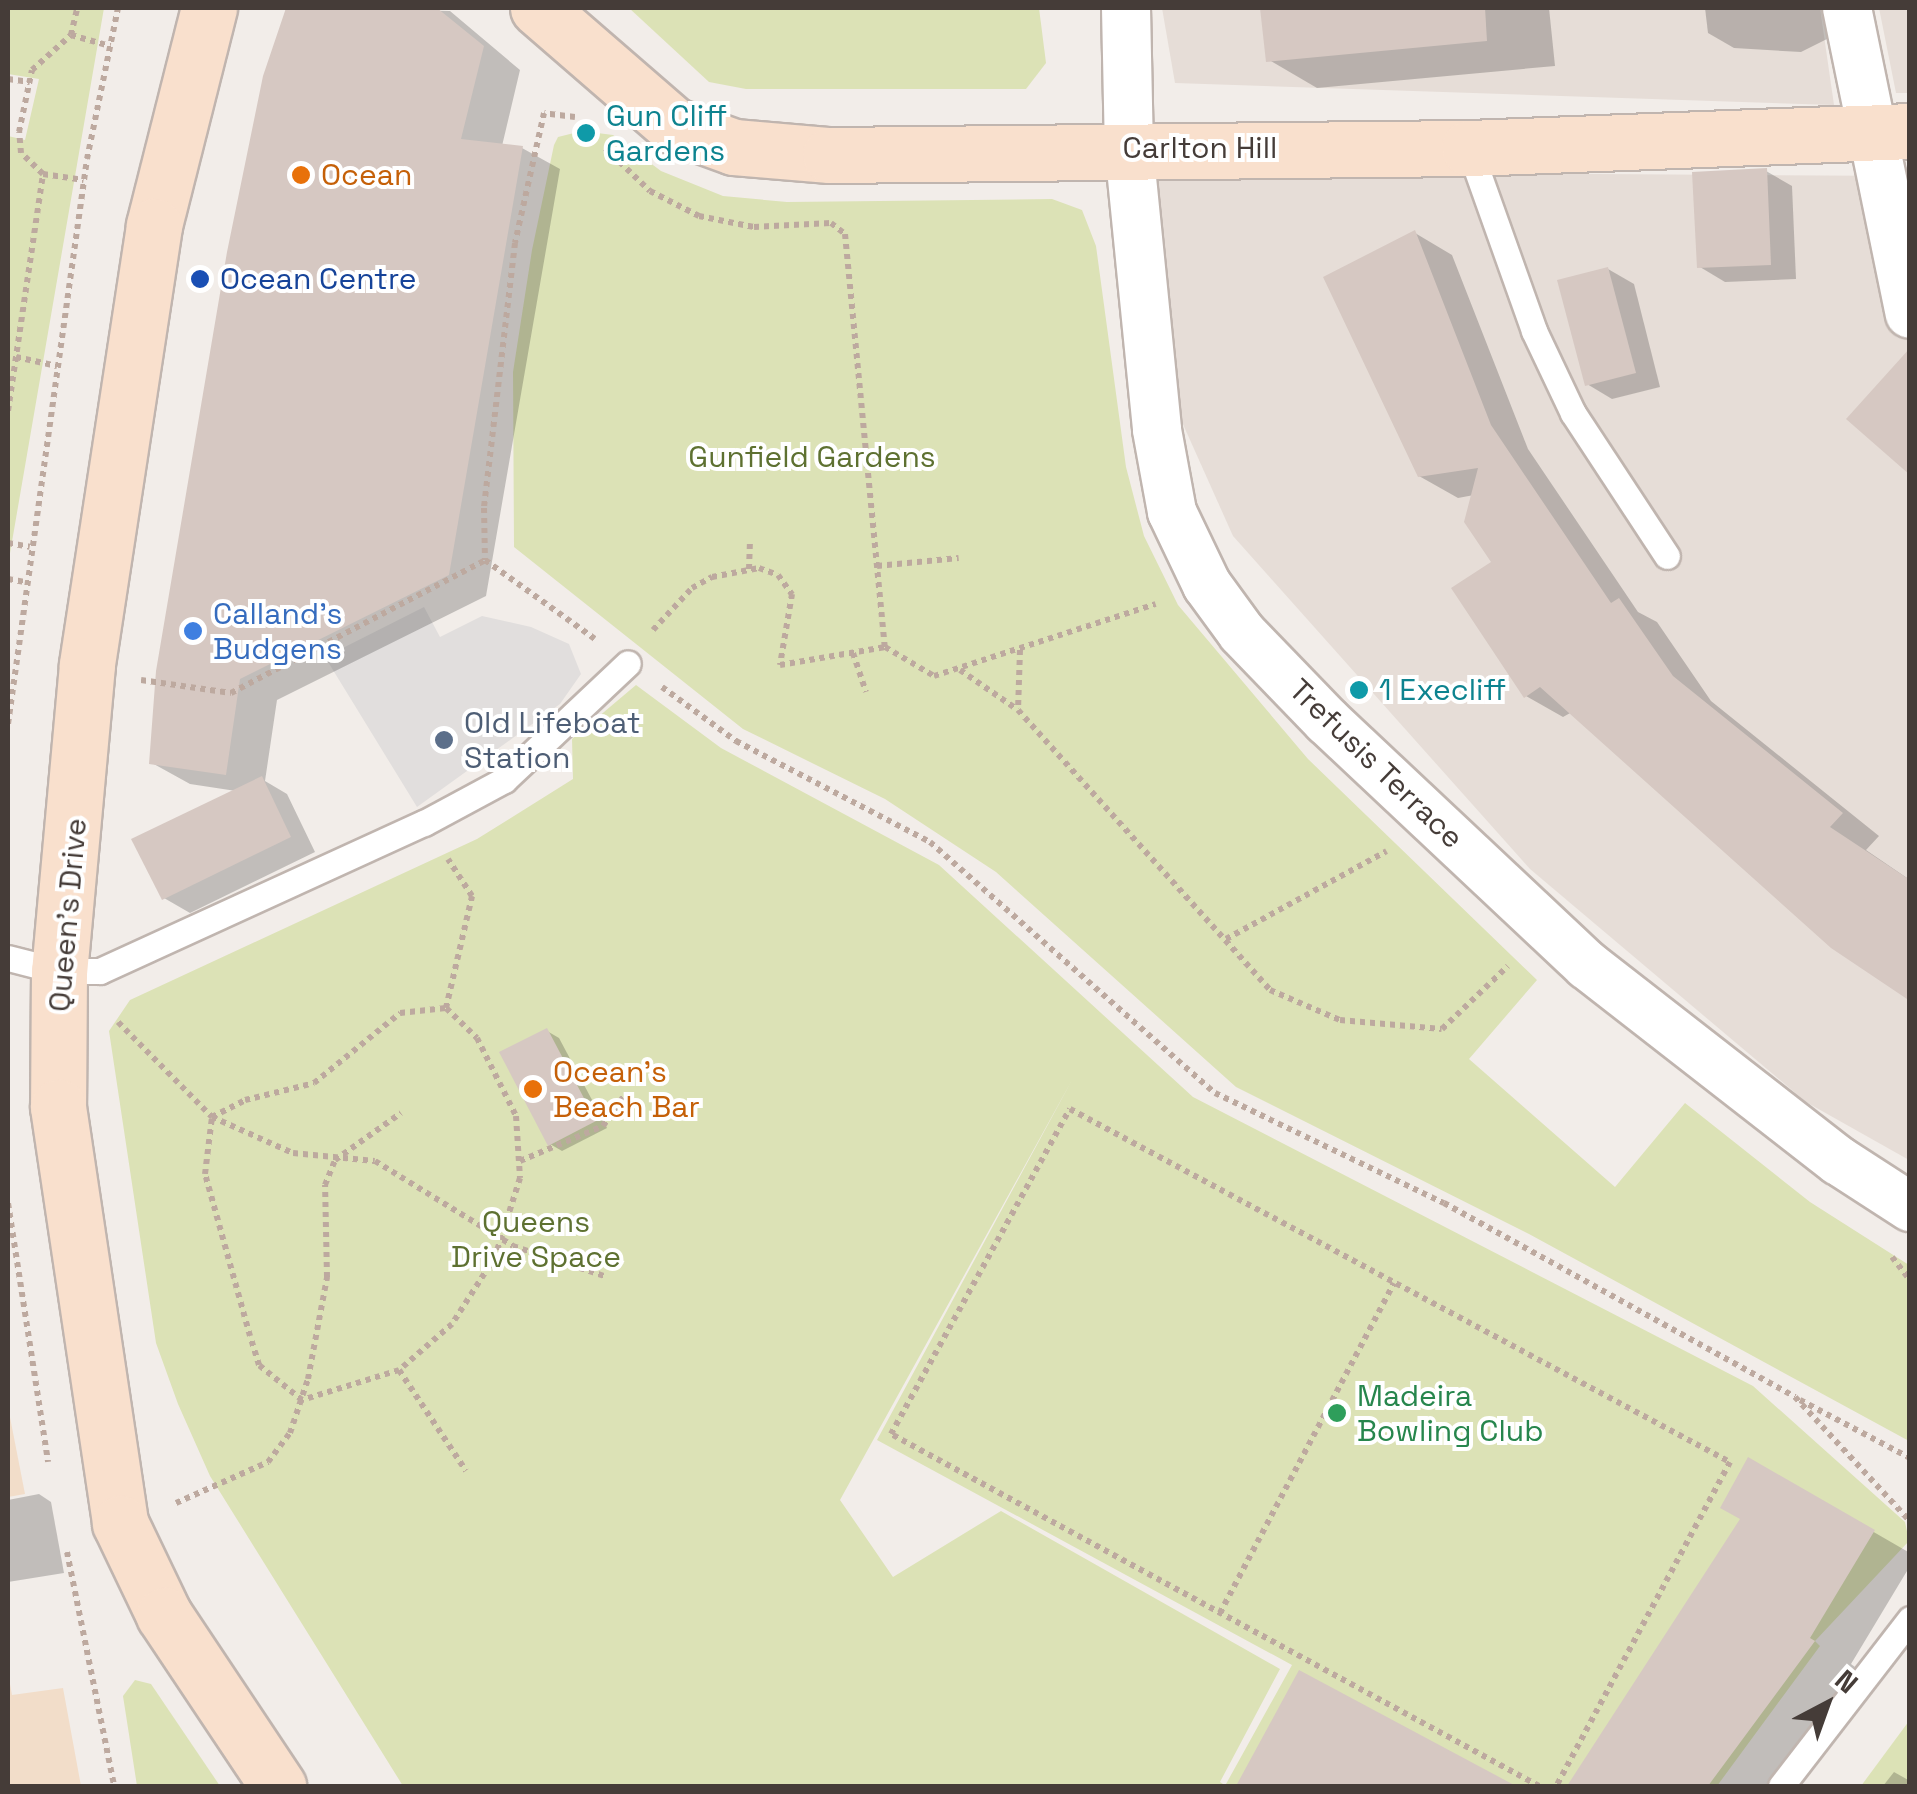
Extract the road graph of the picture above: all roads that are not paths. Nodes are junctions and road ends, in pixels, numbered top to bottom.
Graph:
1 (210, 8) edge
2 (538, 8) edge
3 (1126, 8) edge
4 (1847, 8) edge
5 (1890, 131) edge
6 (1128, 148) junction
7 (1468, 148) junction
8 (1910, 314) edge
9 (1667, 556) dead end
10 (628, 663) road end
11 (33, 964) edge
12 (1910, 1206) edge
13 (1910, 1619) edge
14 (278, 1786) edge
15 (1781, 1786) edge

1 - 11 street, Queen's Drive
2 - 6 street, Carlton Hill
3 - 6 street, Trefusis Terrace
4 - 5 street
5 - 7 street, Carlton Hill
5 - 8 street
6 - 7 street, Carlton Hill
6 - 12 street, Trefusis Terrace
7 - 9 lane
10 - 11 lane
11 - 14 street, Queen's Drive
13 - 15 lane

